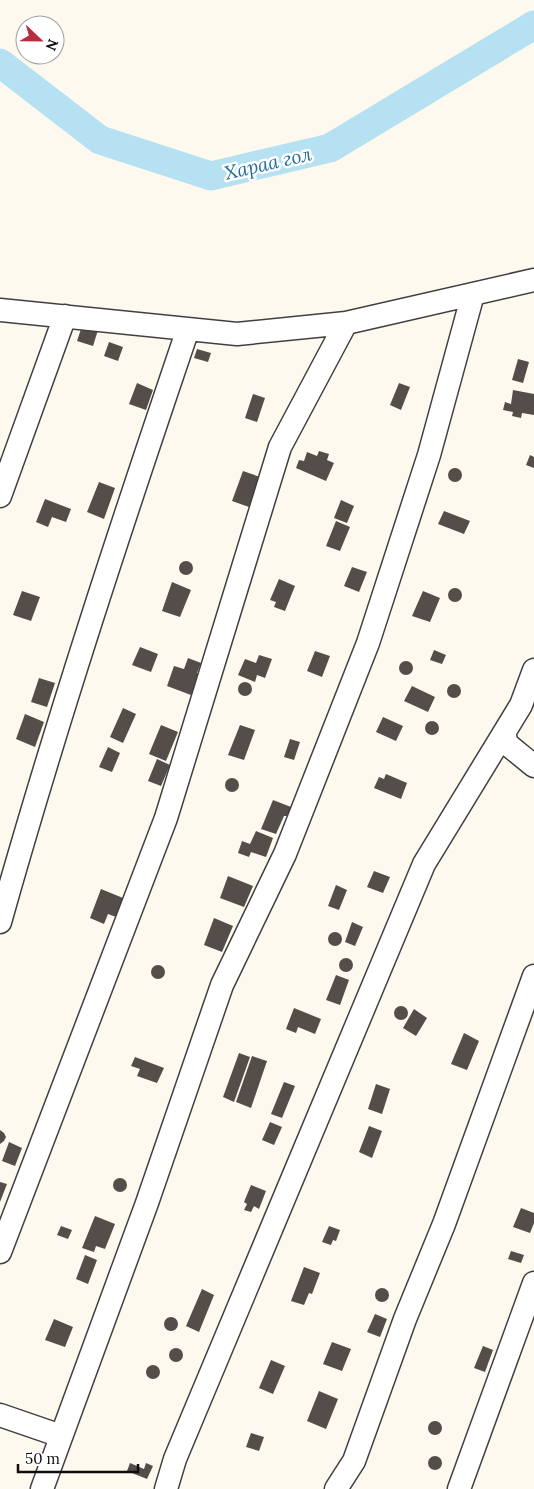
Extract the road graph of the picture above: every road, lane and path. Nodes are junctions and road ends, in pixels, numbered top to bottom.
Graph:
1 (534, 280) edge
2 (474, 294) junction
3 (0, 310) edge
4 (66, 316) junction
5 (346, 323) junction
6 (188, 329) junction
7 (0, 496) edge
8 (534, 670) edge
9 (504, 733) junction
10 (534, 766) edge
11 (0, 922) edge
12 (534, 976) edge
13 (0, 1252) edge
14 (534, 1283) edge
15 (0, 1415) edge
16 (61, 1436) junction
17 (42, 1489) edge
18 (166, 1489) edge
19 (336, 1489) edge
20 (459, 1489) edge

1 - 2 street
2 - 5 street
2 - 16 street
3 - 4 street
4 - 6 street
4 - 7 street
5 - 6 street
5 - 13 street
6 - 11 street
8 - 9 street
9 - 10 street
9 - 18 street
12 - 19 street
14 - 20 street
15 - 16 street
16 - 17 street

